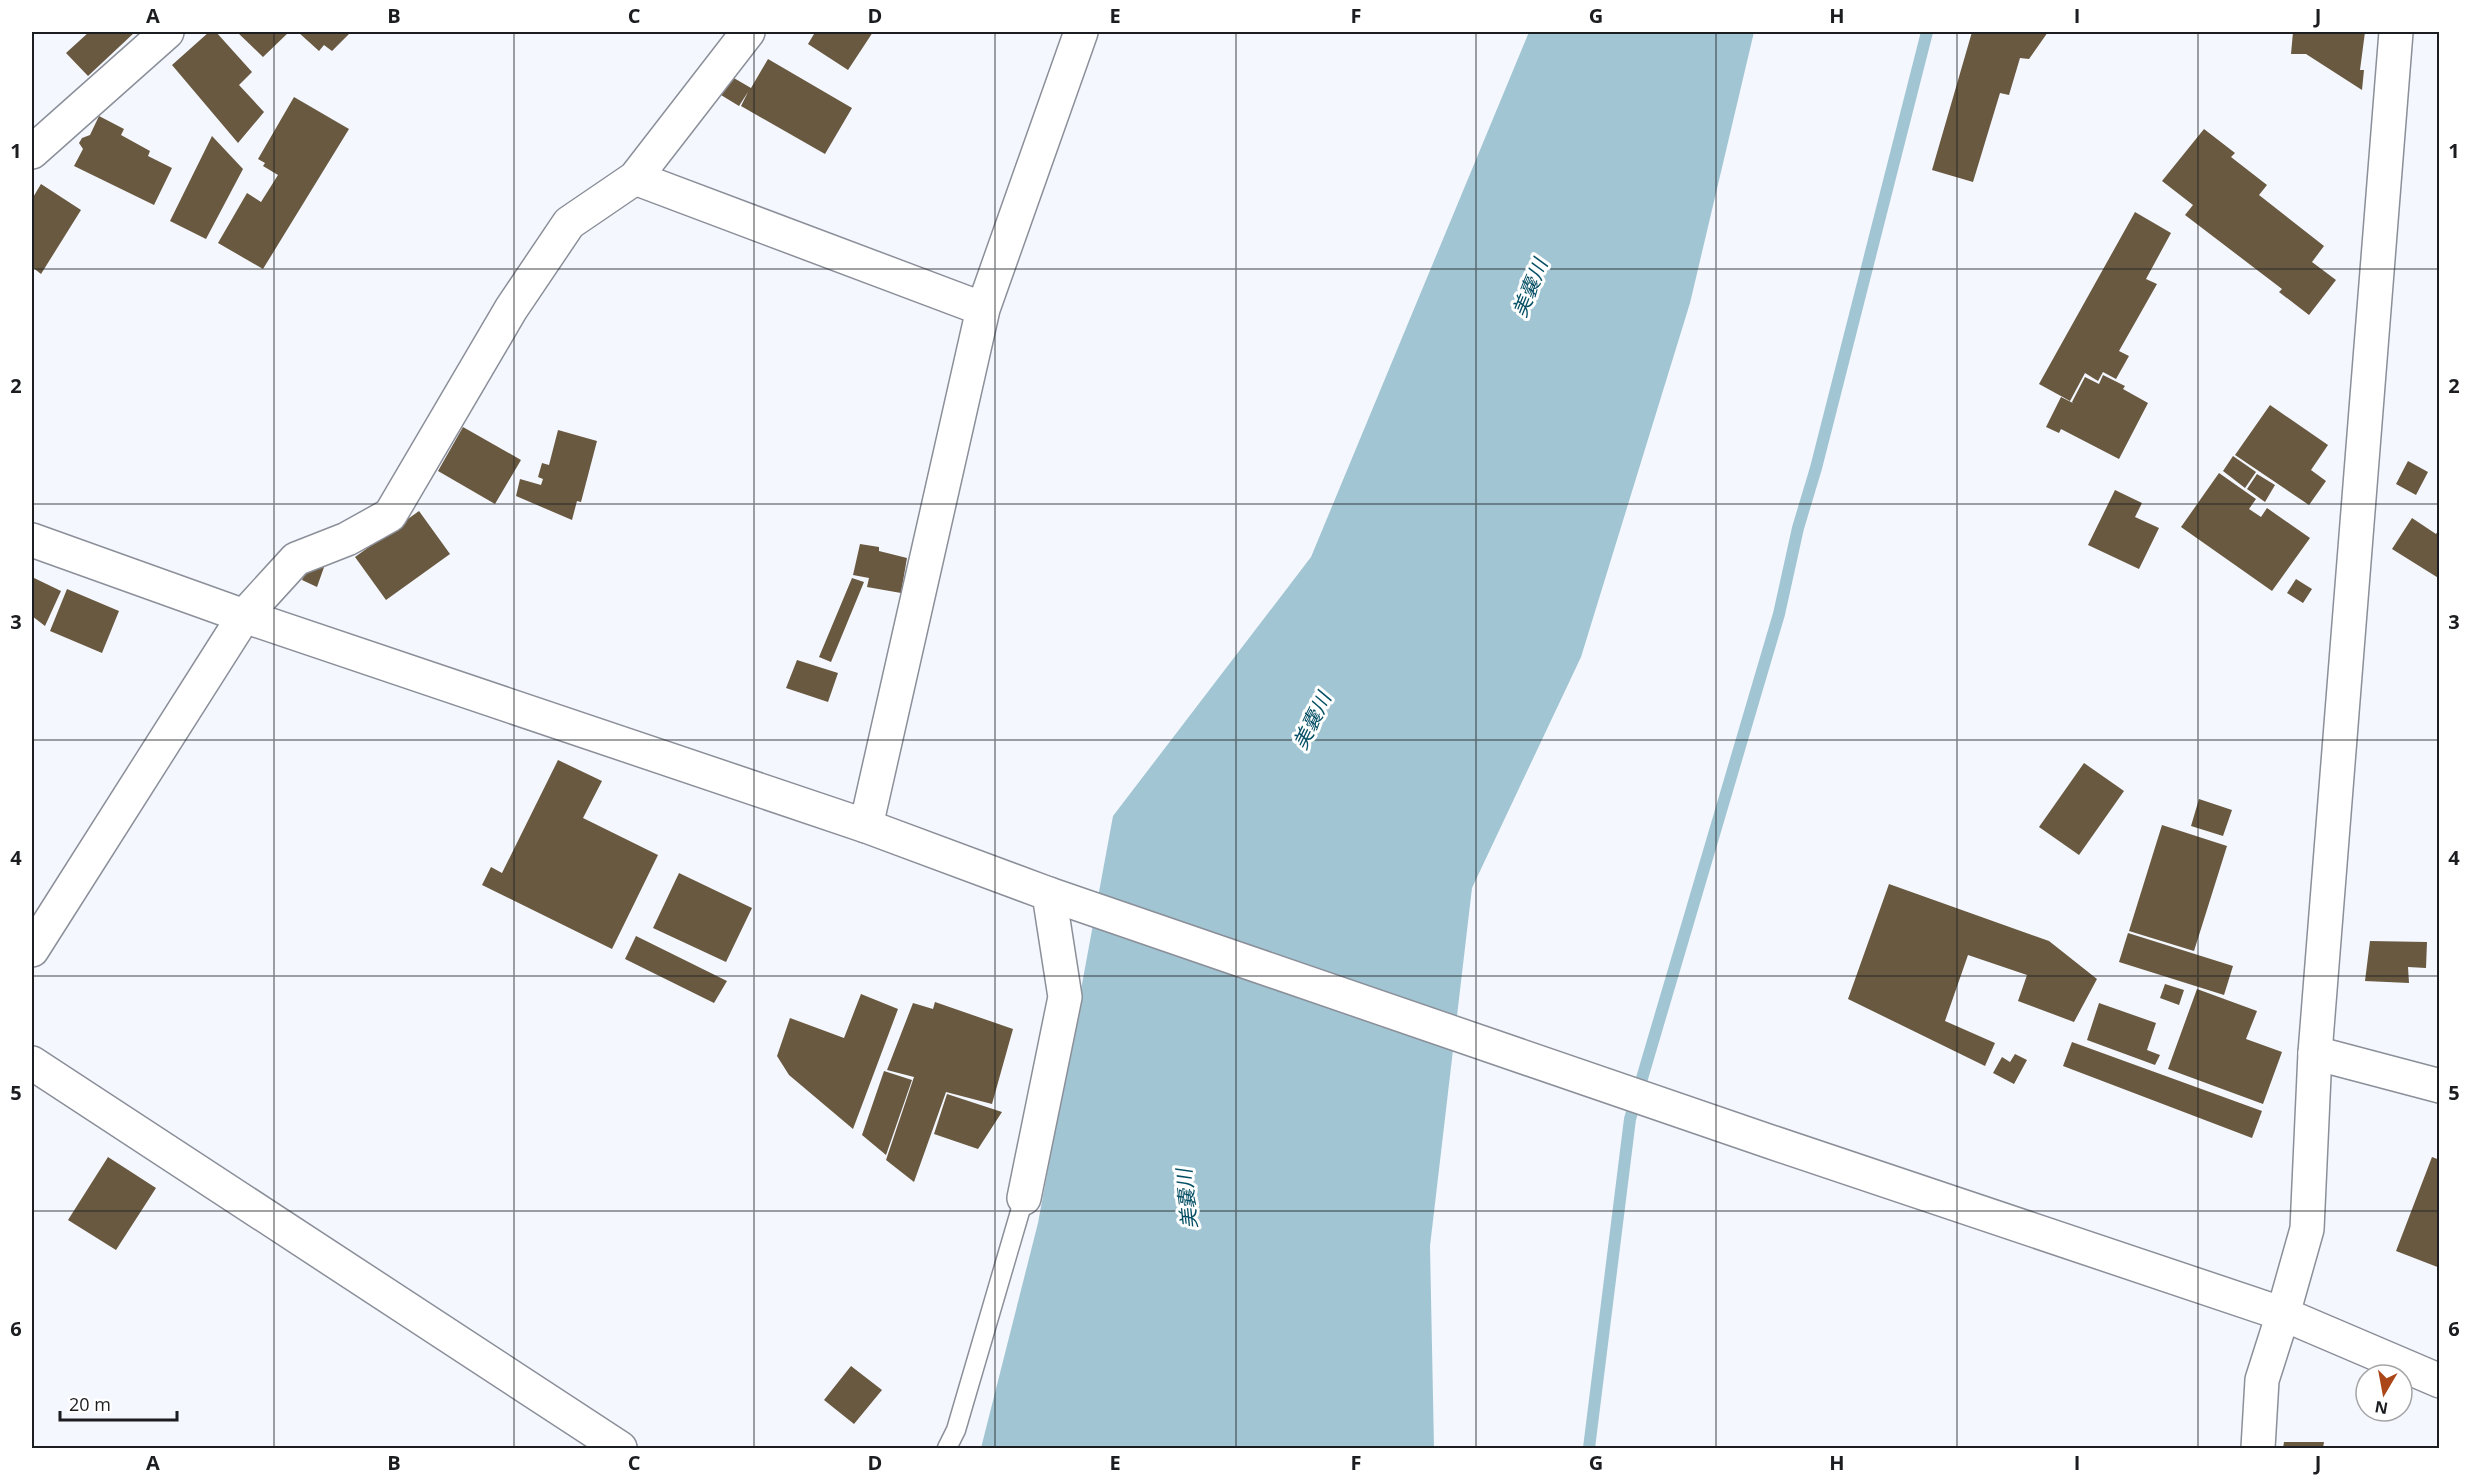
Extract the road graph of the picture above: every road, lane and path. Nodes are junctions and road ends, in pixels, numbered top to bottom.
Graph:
1 (166, 32) edge
2 (748, 32) edge
3 (1081, 32) edge
4 (2396, 32) edge
5 (32, 152) edge
6 (635, 178) junction
7 (983, 309) junction
8 (32, 540) edge
9 (244, 616) junction
10 (866, 826) junction
11 (1049, 894) junction
12 (32, 950) edge
13 (2315, 1053) junction
14 (32, 1063) edge
15 (2439, 1086) edge
16 (1024, 1198) joint
17 (2283, 1314) junction
18 (2439, 1381) edge
19 (620, 1449) edge
20 (947, 1449) edge
21 (2258, 1449) edge

1 - 5 street
2 - 6 street
3 - 7 street
4 - 13 street
6 - 7 street
6 - 9 street
7 - 10 street
8 - 9 street
9 - 10 street
9 - 12 street
10 - 11 street
11 - 16 street
11 - 17 street
13 - 15 street
13 - 17 street
14 - 19 street
16 - 20 lane
17 - 18 street
17 - 21 street

